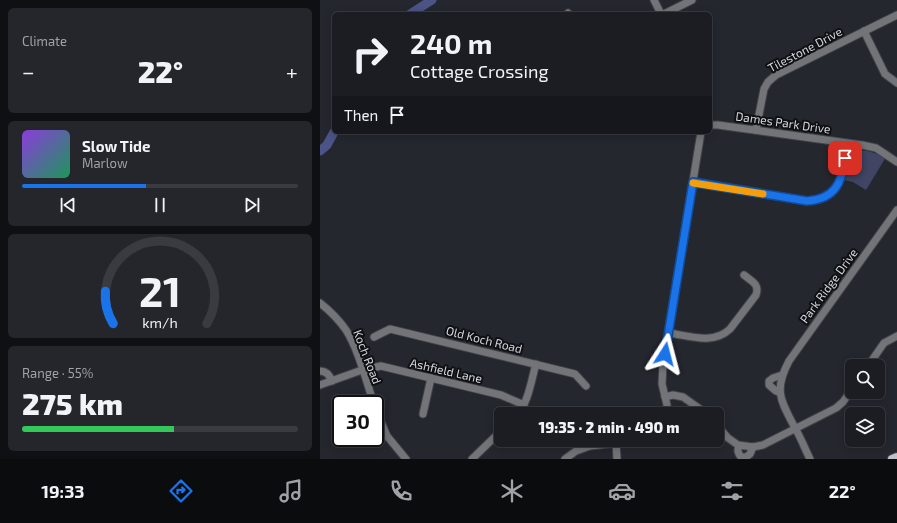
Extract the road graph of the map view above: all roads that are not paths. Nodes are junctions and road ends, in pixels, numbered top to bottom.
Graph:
1 (654, 0) edge
2 (692, 0) edge
3 (661, 12) edge
4 (666, 12) edge
5 (897, 15) edge
6 (864, 31) junction
7 (897, 82) edge
8 (712, 125) edge
9 (756, 130) junction
10 (701, 134) edge
11 (847, 144) junction
12 (897, 162) edge
13 (693, 182) junction
14 (897, 210) edge
15 (744, 275) dead end
16 (320, 303) edge
17 (668, 333) junction
18 (897, 336) edge
19 (374, 337) dead end
20 (873, 359) edge
21 (536, 364) junction
22 (362, 370) junction
23 (320, 371) edge
24 (782, 376) junction
25 (431, 378) junction
26 (332, 381) junction
27 (320, 386) edge
28 (586, 386) dead end
29 (780, 392) junction
30 (371, 395) edge
31 (665, 397) junction
32 (845, 398) edge
33 (524, 405) joint
34 (667, 407) edge
35 (697, 407) edge
36 (423, 414) dead end
37 (384, 429) edge
38 (796, 429) junction
39 (724, 433) edge
40 (494, 439) edge
41 (739, 446) junction
42 (587, 447) edge
43 (616, 447) edge
44 (753, 447) junction
45 (897, 457) edge
46 (406, 459) edge
47 (472, 459) edge
48 (565, 459) edge
49 (617, 459) edge
50 (810, 459) edge
51 (892, 459) edge

1 - 3 street
2 - 4 street
5 - 6 street, Tilestone Drive
6 - 7 street
6 - 9 street, Tilestone Drive
8 - 9 street, Dames Park Drive
9 - 11 street, Dames Park Drive
10 - 13 street
11 - 12 street, Dames Park Drive
11 - 13 street
13 - 17 street
14 - 24 street, Park Ridge Drive
15 - 17 street
16 - 22 street, Koch Road
17 - 31 street
18 - 20 street
19 - 21 street, Old Koch Road
21 - 28 street, Old Koch Road
21 - 33 street
22 - 25 street, Ashfield Lane
22 - 26 street, Ashfield Lane
22 - 30 street, Koch Road
23 - 26 street
24 - 29 street, Park Ridge Drive
24 - 29 street, Park Ridge Drive
25 - 33 street, Ashfield Lane
25 - 36 street
26 - 27 street, Ashfield Lane
29 - 38 street, Park Ridge Drive
31 - 34 street
31 - 35 street
32 - 38 street
37 - 46 street
38 - 44 street
38 - 50 street, Park Ridge Drive
39 - 41 street
40 - 47 street
41 - 44 street
41 - 44 street
42 - 48 street
43 - 49 street
45 - 51 main road

